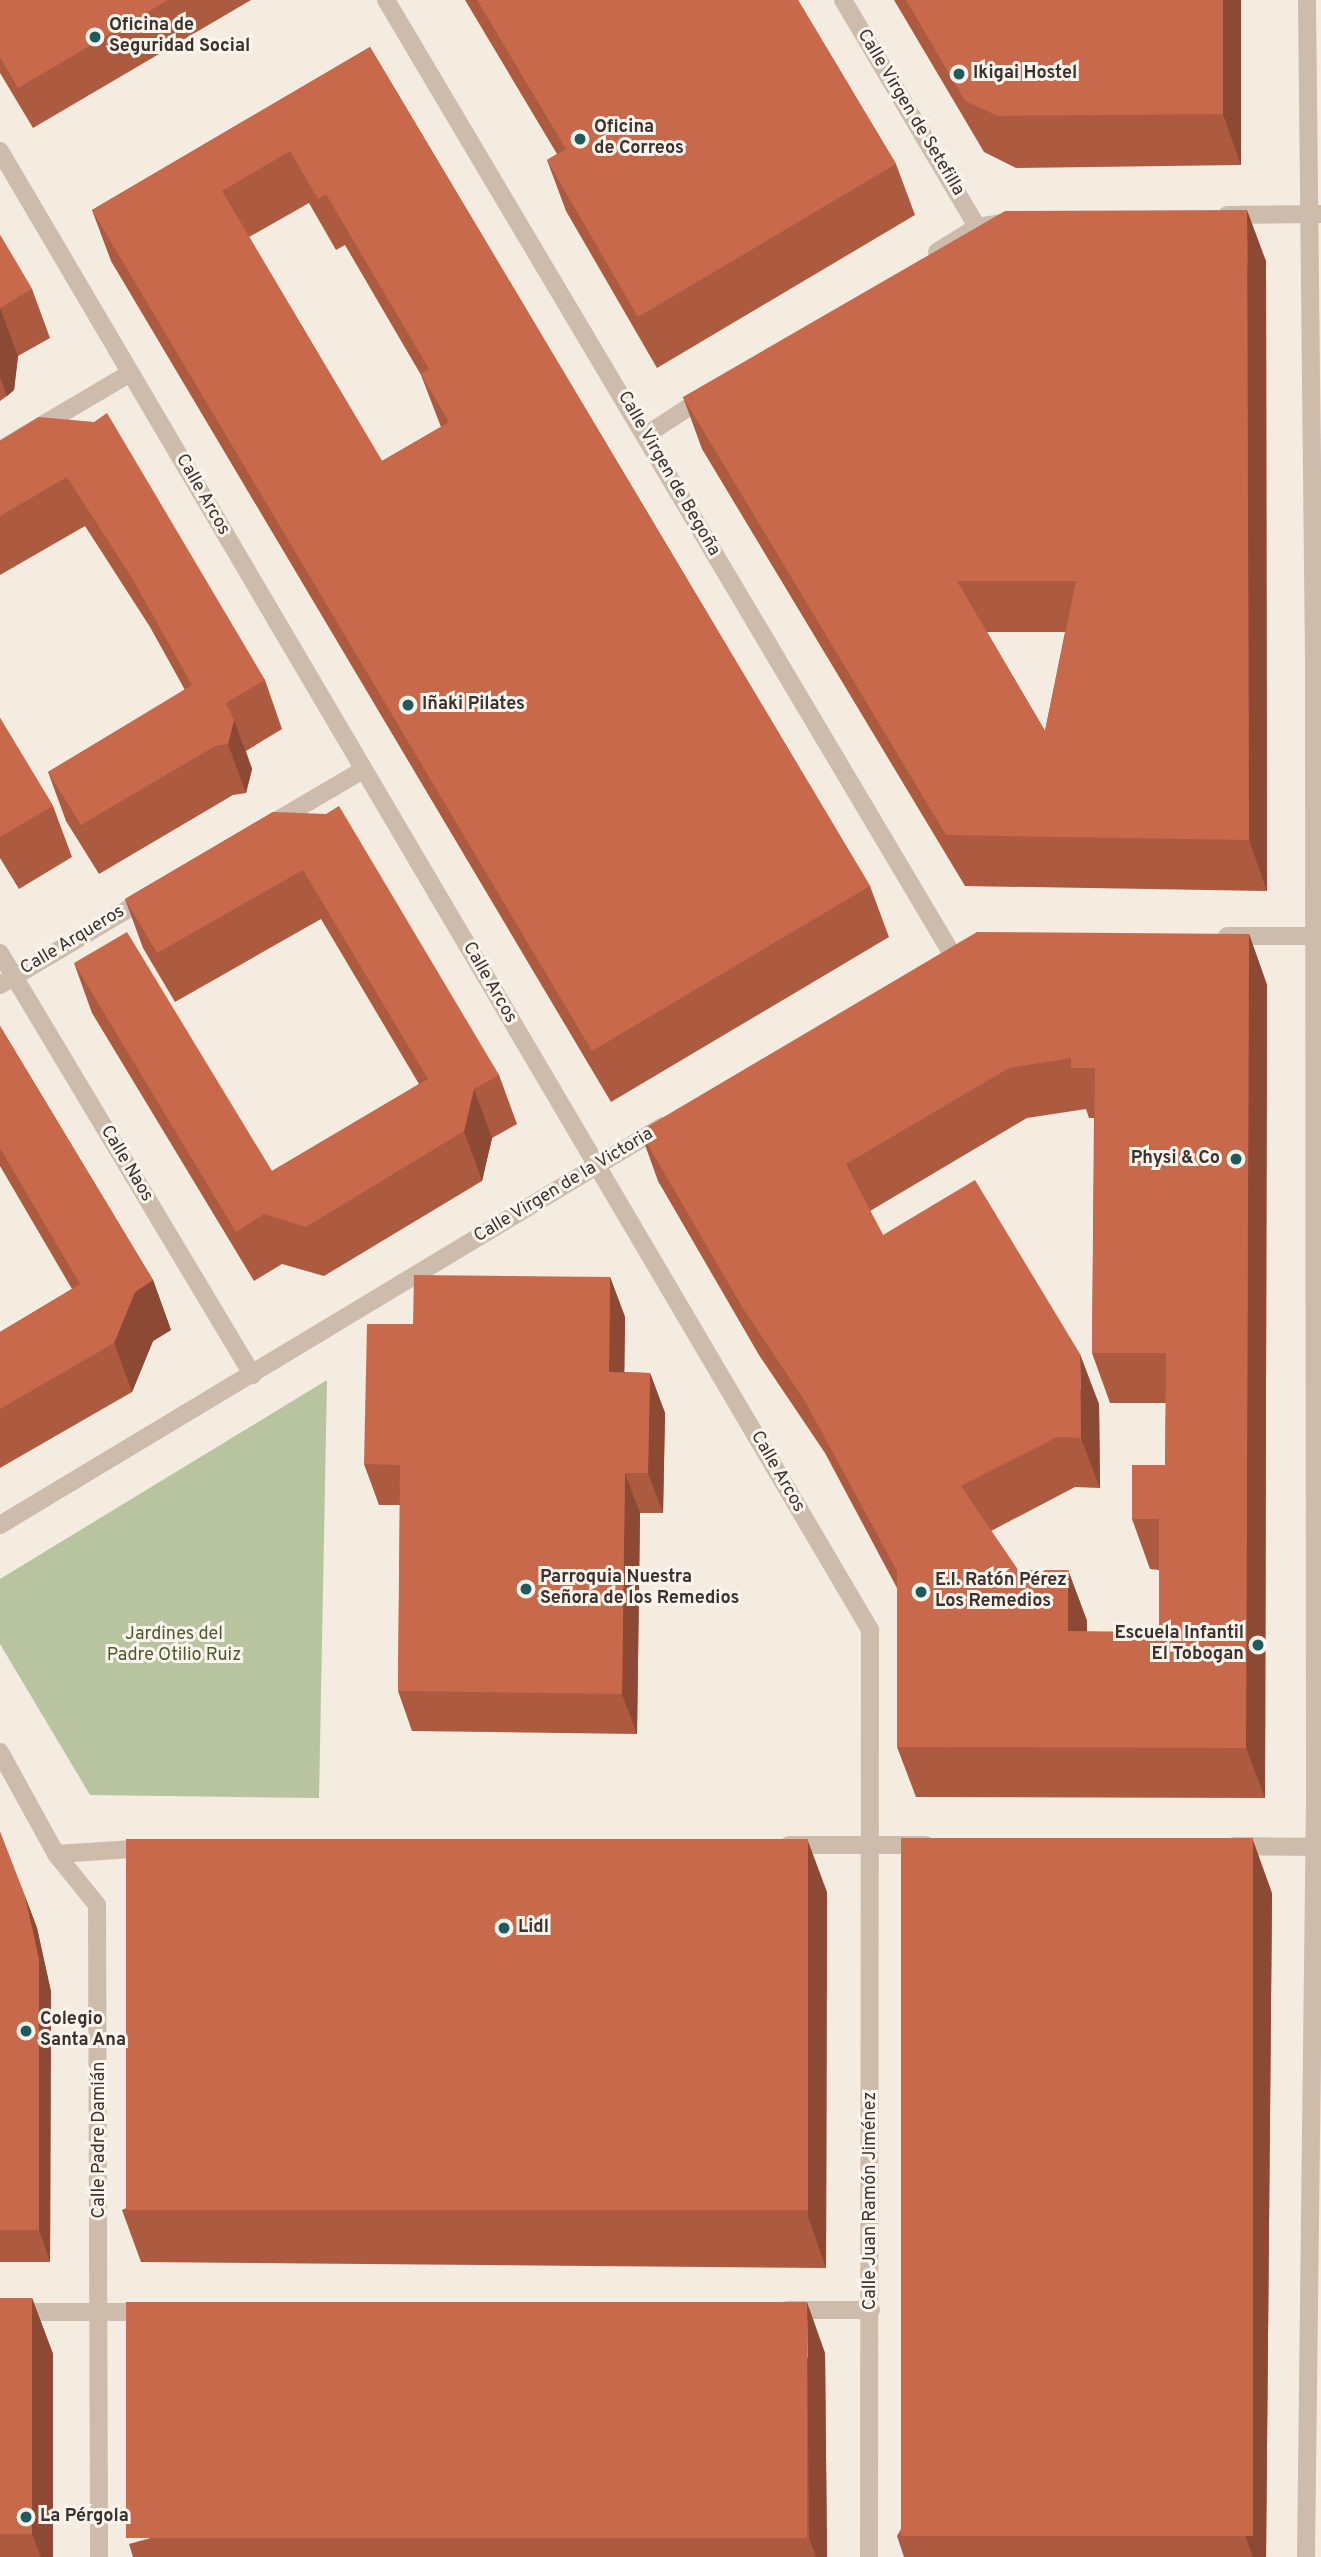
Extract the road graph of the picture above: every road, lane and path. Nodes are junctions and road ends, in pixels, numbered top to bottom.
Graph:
1 (386, 0) edge
2 (843, 0) edge
3 (1307, 0) edge
4 (0, 152) edge
5 (1316, 214) edge
6 (1205, 215) edge
7 (1016, 221) edge
8 (977, 227) junction
9 (920, 262) edge
10 (130, 373) junction
11 (724, 385) edge
12 (646, 435) junction
13 (0, 450) edge
14 (363, 770) junction
15 (255, 834) edge
16 (159, 891) edge
17 (1203, 936) edge
18 (1316, 936) edge
19 (950, 950) edge
20 (0, 953) edge
21 (7, 981) edge
22 (679, 1115) edge
23 (597, 1166) junction
24 (253, 1375) junction
25 (0, 1525) edge
26 (0, 1752) edge
27 (772, 1845) edge
28 (873, 1845) junction
29 (942, 1845) edge
30 (1220, 1846) edge
31 (1318, 1847) edge
32 (175, 1848) edge
33 (56, 1854) junction
34 (871, 2310) junction
35 (775, 2311) edge
36 (0, 2312) edge
37 (100, 2312) junction
38 (169, 2312) edge
39 (99, 2557) edge
40 (869, 2557) edge
41 (1306, 2557) edge

1 - 12 street, Calle Virgen de Begoña
2 - 8 street, Calle Virgen de Setefilla
3 - 5 street
4 - 10 street, Calle Arcos
5 - 6 street
5 - 18 street
7 - 8 street
8 - 9 street
10 - 13 street
10 - 14 street, Calle Arcos
11 - 12 street
12 - 19 street, Calle Virgen de Begoña
14 - 15 street
14 - 23 street, Calle Arcos
16 - 21 street, Calle Arqueros
17 - 18 street
18 - 31 street
20 - 21 street, Calle Naos
21 - 24 street, Calle Naos
22 - 23 street, Calle Virgen de la Victoria
23 - 24 street, Calle Virgen de la Victoria
23 - 28 street, Calle Arcos
24 - 25 street, Calle Virgen de la Victoria
26 - 33 street, Calle Padre Damián
27 - 28 street
28 - 29 street
28 - 34 street, Calle Juan Ramón Jiménez
30 - 31 street
31 - 41 street
32 - 33 street
33 - 37 street, Calle Padre Damián
34 - 35 street
34 - 40 street, Calle Juan Ramón Jiménez
36 - 37 street
37 - 38 street
37 - 39 street, Calle Padre Damián

